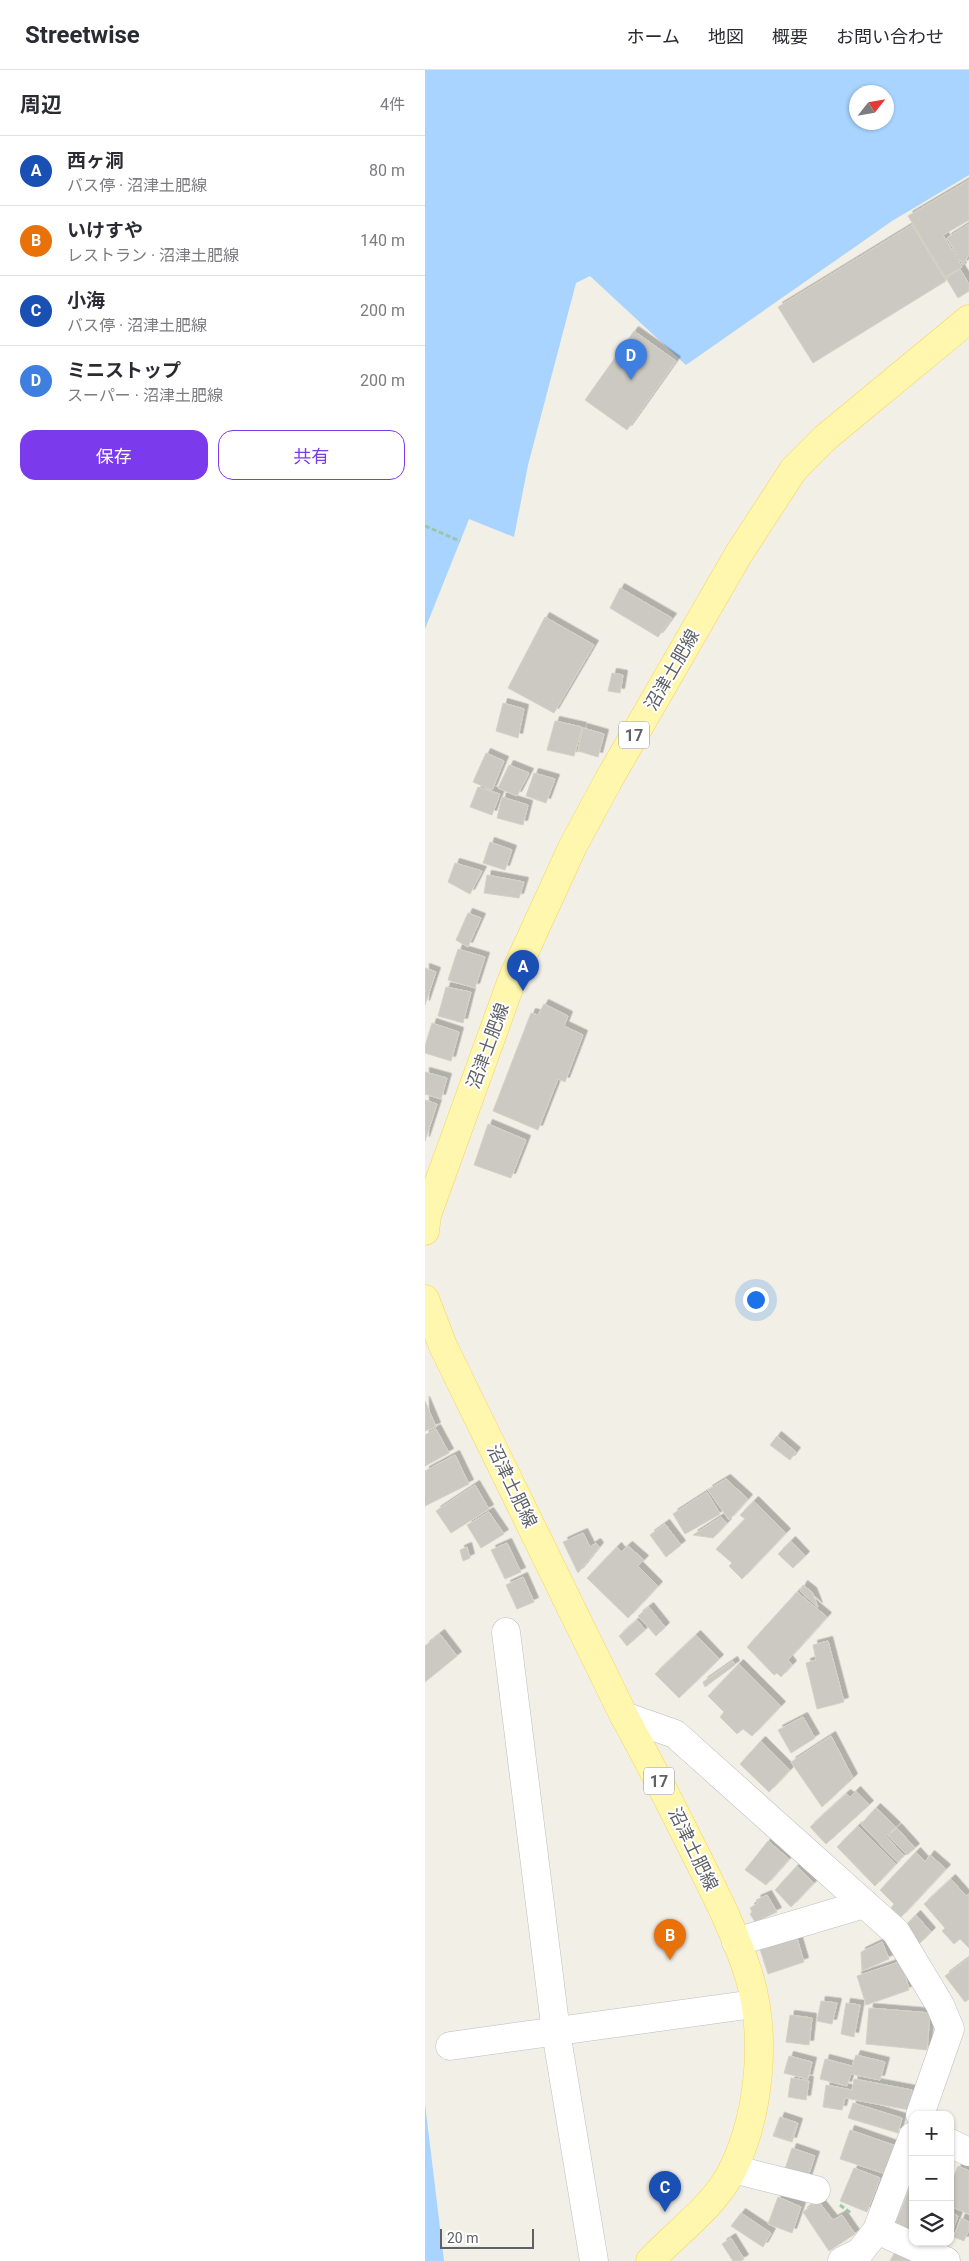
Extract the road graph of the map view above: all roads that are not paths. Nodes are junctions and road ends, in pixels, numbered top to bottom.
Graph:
1 (969, 319) edge
2 (425, 1231) edge
3 (425, 1299) edge
4 (506, 1632) dead end
5 (624, 1716) junction
6 (864, 1904) junction
7 (736, 1942) junction
8 (754, 2004) junction
9 (556, 2032) junction
10 (450, 2046) dead end
11 (921, 2111) edge
12 (954, 2145) edge
13 (909, 2146) edge
14 (969, 2152) edge
15 (733, 2169) junction
16 (816, 2190) road end
17 (877, 2230) junction
18 (594, 2261) edge
19 (650, 2261) edge
20 (842, 2261) edge
21 (946, 2261) edge

1 - 2 main road, 沼津土肥線 / 17
3 - 5 main road, 沼津土肥線 / 17
4 - 9 street
5 - 6 street
5 - 7 main road, 沼津土肥線 / 17
6 - 7 street
6 - 11 street
7 - 8 main road, 沼津土肥線 / 17
8 - 9 street
8 - 15 main road, 沼津土肥線 / 17
9 - 10 street
9 - 18 street
12 - 14 street
13 - 17 street
15 - 16 street
15 - 19 main road, 沼津土肥線 / 17
17 - 20 street
17 - 21 street

